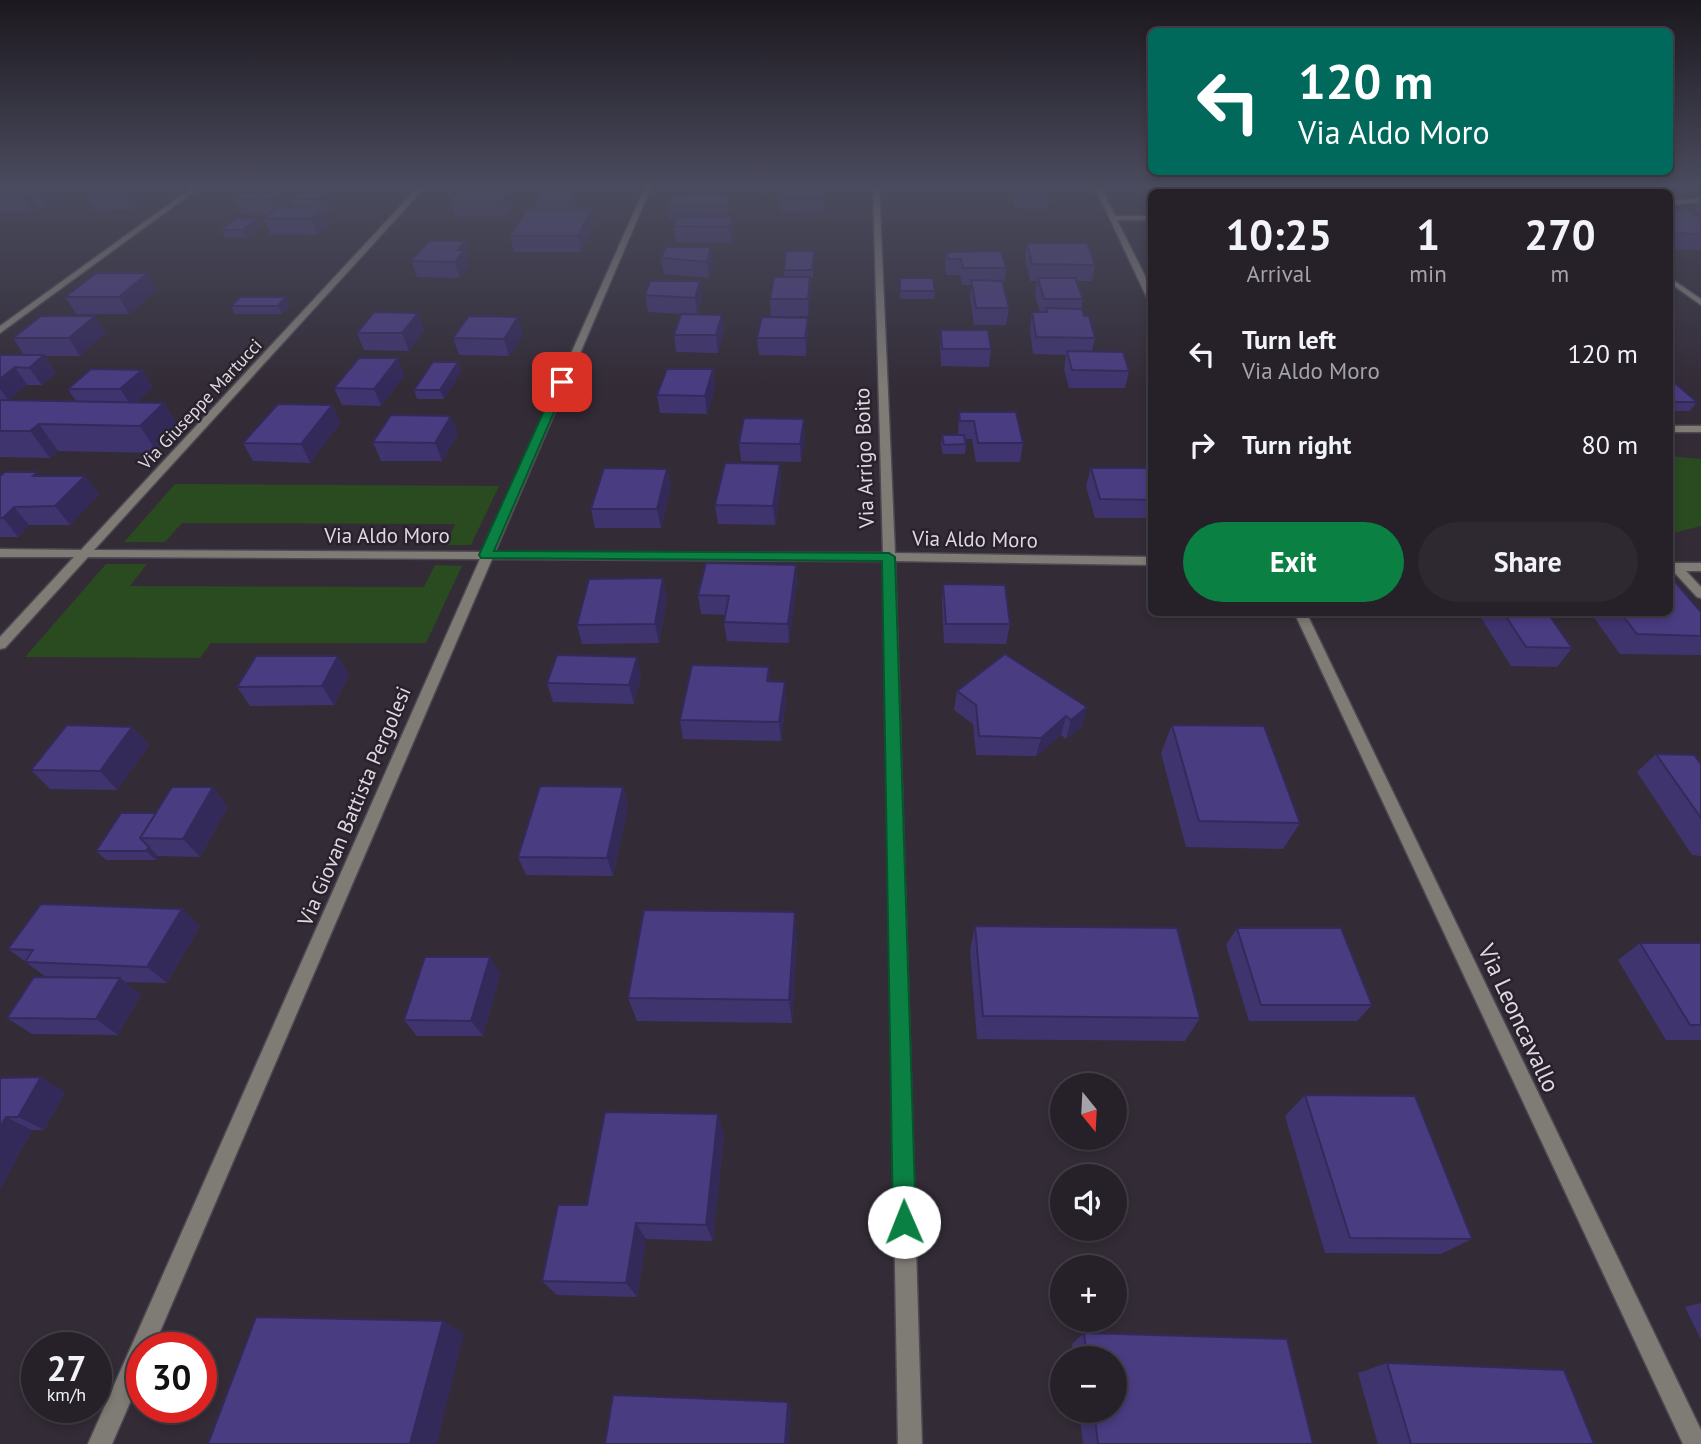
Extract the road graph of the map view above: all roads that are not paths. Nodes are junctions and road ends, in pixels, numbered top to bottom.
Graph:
1 (107, 252) edge
2 (362, 252) edge
3 (619, 252) edge
4 (878, 252) edge
5 (1129, 252) edge
6 (1673, 282) edge
7 (1148, 292) edge
8 (1701, 303) edge
9 (0, 330) edge
10 (1673, 429) edge
11 (1701, 429) edge
12 (0, 553) edge
13 (84, 553) junction
14 (486, 555) junction
15 (889, 557) junction
16 (1148, 561) edge
17 (1673, 567) edge
18 (1701, 567) edge
19 (1701, 594) edge
20 (1302, 616) edge
21 (0, 645) edge
22 (100, 1444) edge
23 (910, 1444) edge
24 (1695, 1444) edge

1 - 9 street
2 - 13 street, Via Giuseppe Martucci
3 - 14 street, Via Giovan Battista Pergolesi
4 - 15 street, Via Arrigo Boito
5 - 7 street
6 - 8 street
10 - 11 street
12 - 13 street, Via Aldo Moro
13 - 14 street, Via Aldo Moro
13 - 21 street, Via Giuseppe Martucci
14 - 15 street, Via Aldo Moro
14 - 22 street, Via Giovan Battista Pergolesi
15 - 16 street, Via Aldo Moro
15 - 23 street, Via Arrigo Boito
17 - 18 street
17 - 19 street
20 - 24 street, Via Leoncavallo

